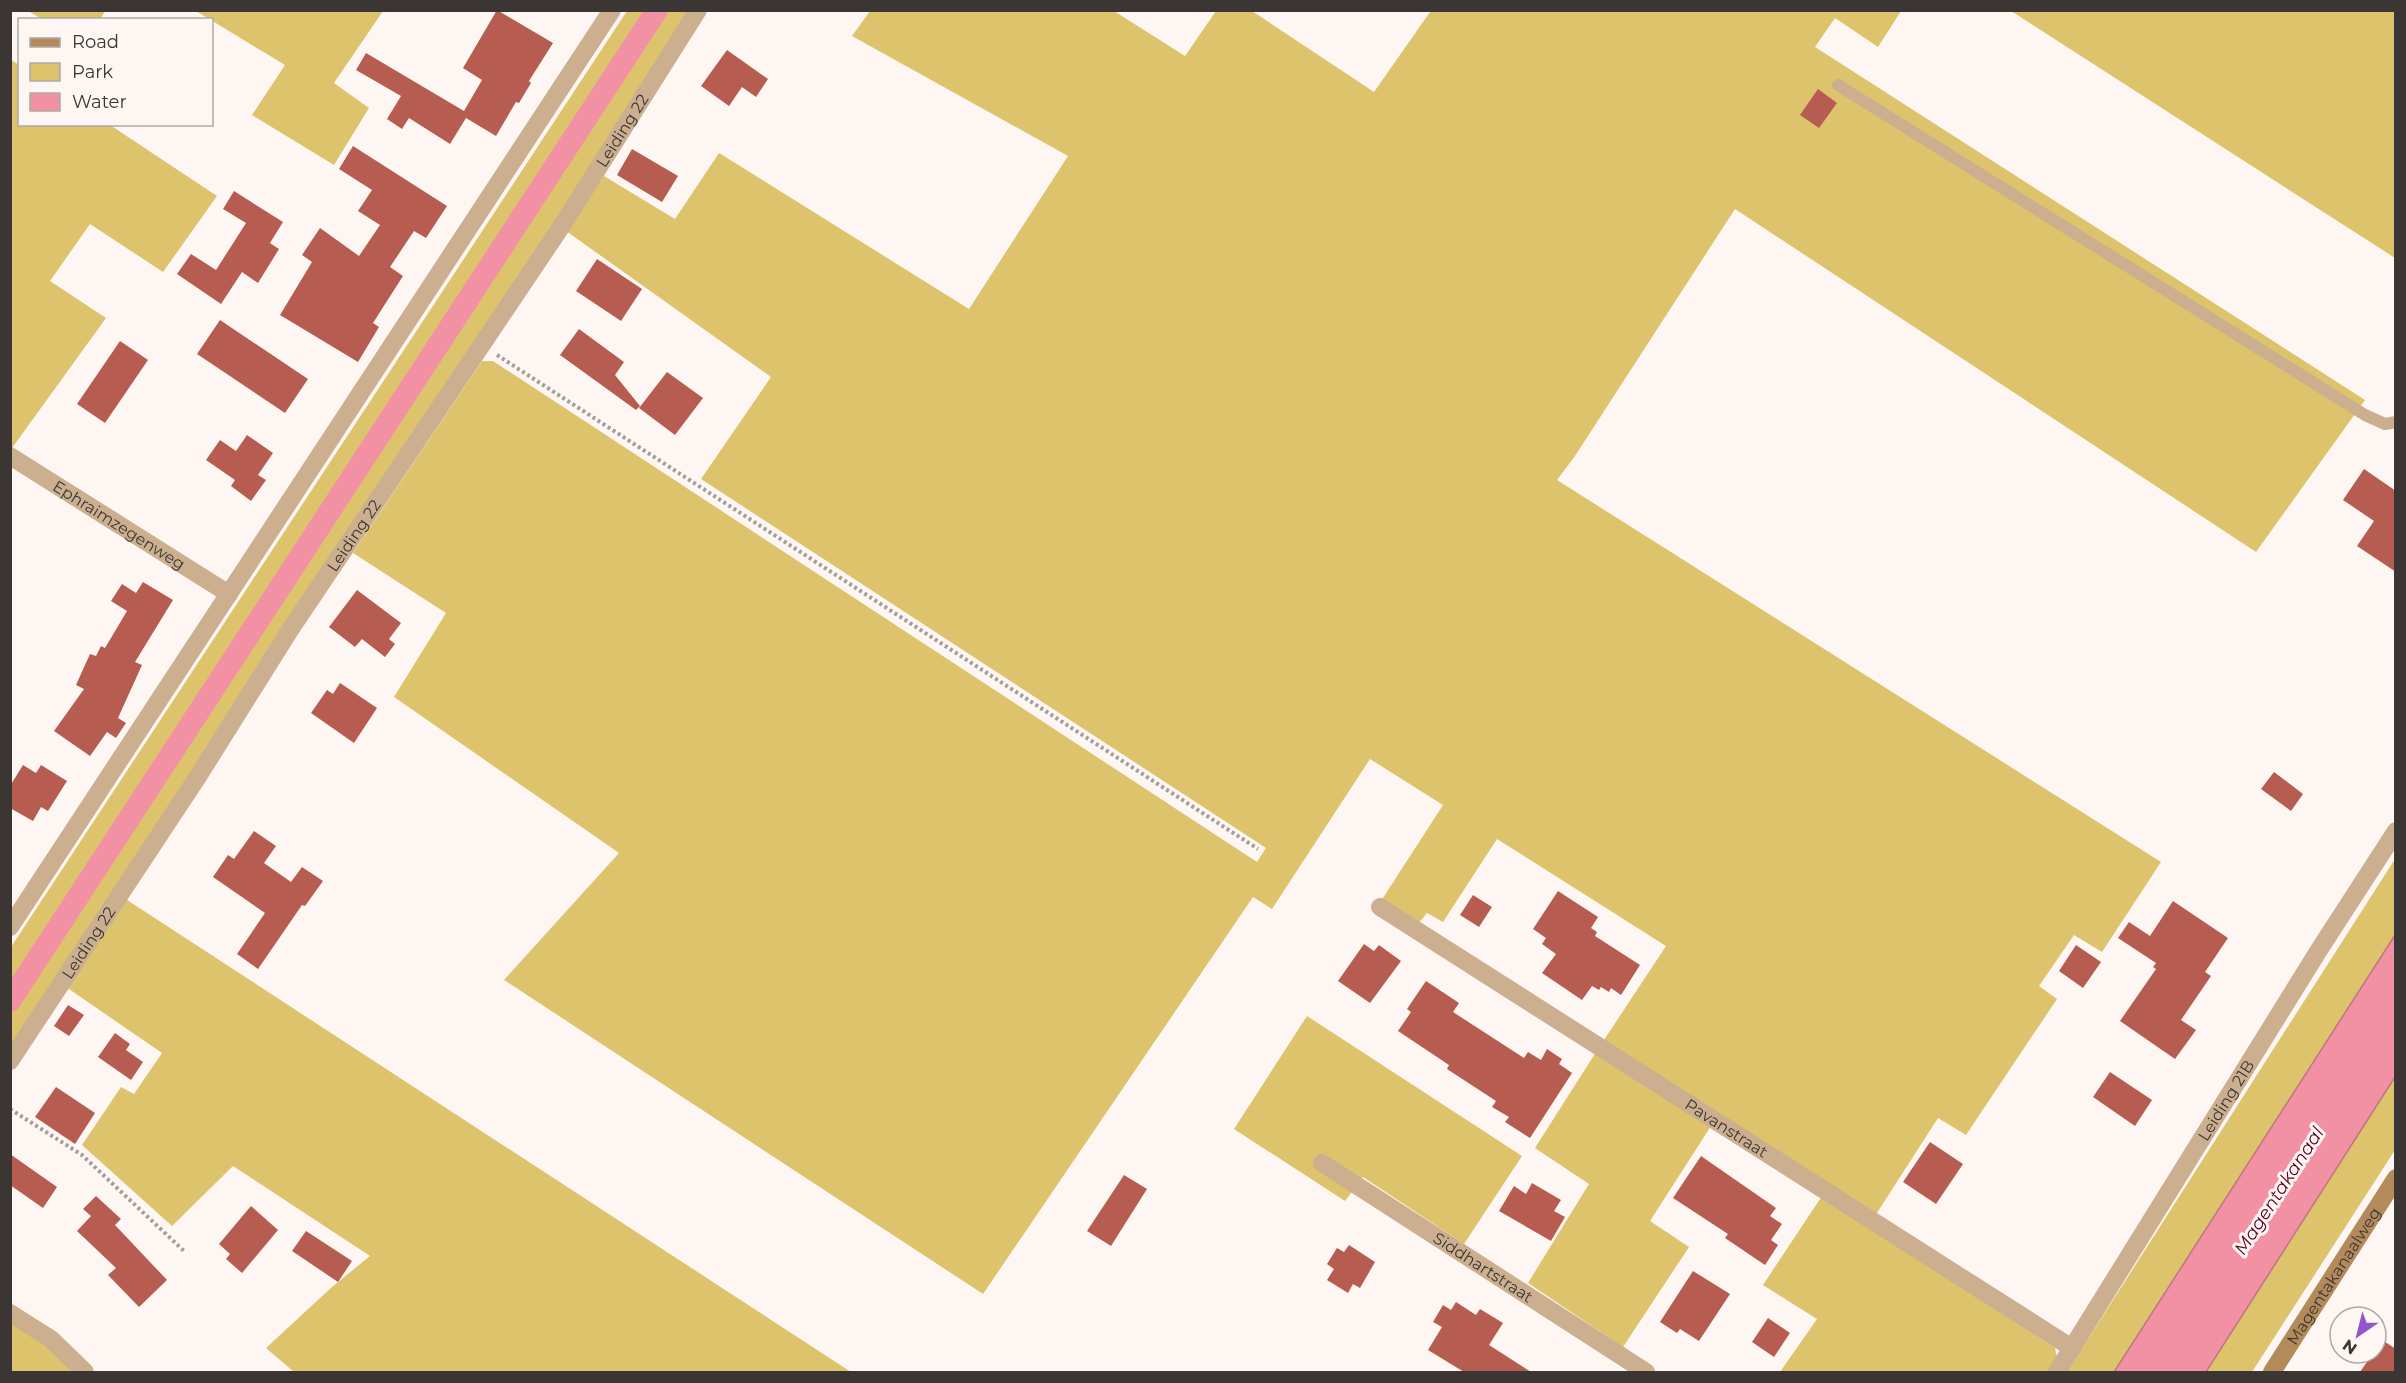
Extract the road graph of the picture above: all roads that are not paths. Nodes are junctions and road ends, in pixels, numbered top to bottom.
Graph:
1 (612, 10) edge
2 (698, 10) edge
3 (1838, 85) dead end
4 (2396, 422) edge
5 (10, 456) edge
6 (229, 594) junction
7 (2396, 831) edge
8 (1380, 907) dead end
9 (10, 927) edge
10 (10, 1060) edge
11 (1322, 1163) dead end
12 (2396, 1178) edge
13 (10, 1313) edge
14 (2072, 1348) junction
15 (86, 1372) edge
16 (1646, 1372) edge
17 (2056, 1372) edge
18 (2271, 1372) edge

1 - 6 street
2 - 10 street, Leiding 22
3 - 4 lane
5 - 6 street, Ephraimzegenweg
6 - 9 street
7 - 14 street, Leiding 21B
8 - 14 street, Pavanstraat
11 - 16 street, Siddhartstraat
12 - 18 street, Magentakanaalweg
13 - 15 street
14 - 17 street, Leiding 21B

